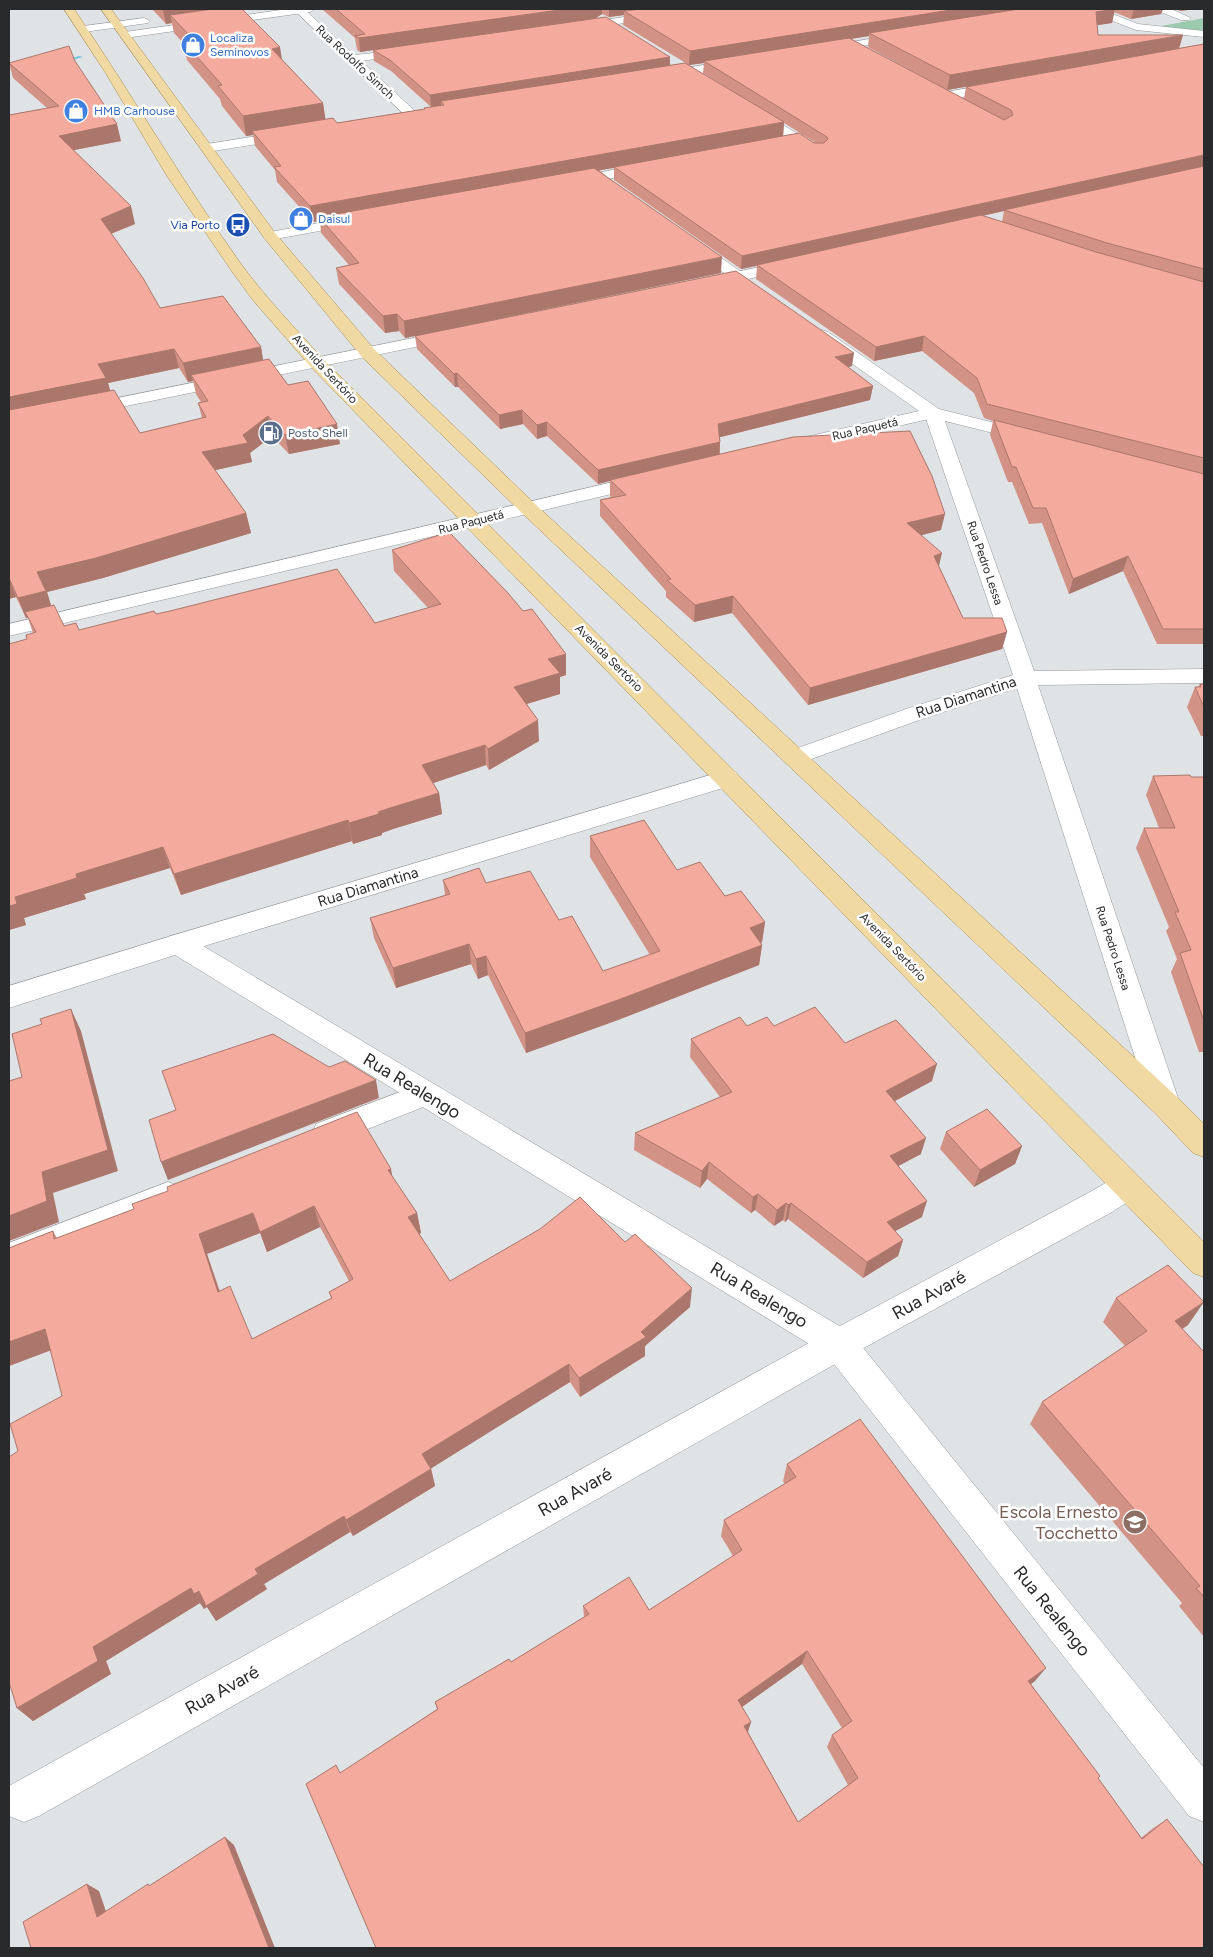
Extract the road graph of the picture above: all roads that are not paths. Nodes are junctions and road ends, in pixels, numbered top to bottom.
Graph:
1 (69, 9) edge
2 (106, 9) edge
3 (237, 9) edge
4 (302, 9) edge
5 (701, 9) edge
6 (1091, 9) edge
7 (1119, 9) edge
8 (1162, 9) edge
9 (593, 13) dead end
10 (608, 23) junction
11 (1157, 24) junction
12 (1136, 27) junction
13 (568, 28) edge
14 (84, 30) junction
15 (121, 30) junction
16 (623, 33) edge
17 (918, 34) edge
18 (1204, 34) edge
19 (851, 45) junction
20 (420, 49) edge
21 (812, 52) edge
22 (868, 54) edge
23 (351, 59) junction
24 (754, 61) edge
25 (670, 62) edge
26 (686, 72) junction
27 (647, 78) edge
28 (702, 82) edge
29 (1013, 84) edge
30 (963, 105) edge
31 (743, 106) edge
32 (392, 119) edge
33 (305, 132) edge
34 (800, 140) junction
35 (781, 144) edge
36 (207, 148) junction
37 (818, 151) edge
38 (665, 165) edge
39 (598, 177) junction
40 (559, 184) edge
41 (613, 188) edge
42 (376, 217) edge
43 (676, 232) edge
44 (270, 236) junction
45 (805, 262) edge
46 (739, 276) junction
47 (690, 286) edge
48 (755, 288) edge
49 (812, 328) edge
50 (466, 333) edge
51 (368, 353) junction
52 (317, 363) junction
53 (933, 412) junction
54 (9, 424) edge
55 (1049, 442) edge
56 (789, 447) edge
57 (663, 476) edge
58 (528, 508) junction
59 (474, 522) junction
60 (9, 630) edge
61 (1204, 676) edge
62 (1025, 678) junction
63 (795, 757) junction
64 (727, 778) junction
65 (178, 944) junction
66 (9, 997) edge
67 (426, 1094) junction
68 (1165, 1104) junction
69 (306, 1141) edge
70 (1203, 1141) edge
71 (194, 1184) edge
72 (1127, 1186) junction
73 (9, 1257) edge
74 (1204, 1263) edge
75 (840, 1344) junction
76 (24, 1801) dead end
77 (1204, 1801) edge

1 - 14 main road, Avenida Sertório
2 - 15 main road
3 - 15 street
4 - 15 street
4 - 23 street, Rua Rodolfo Simch
5 - 10 street
6 - 12 street
7 - 11 street
8 - 11 street
9 - 10 street
10 - 13 street
10 - 16 street
11 - 12 street
12 - 18 street
14 - 15 street
14 - 52 main road, Avenida Sertório
15 - 36 main road
17 - 19 street
19 - 21 street
19 - 22 street
20 - 23 street
23 - 32 street, Rua Rodolfo Simch
24 - 26 street
25 - 26 street
26 - 27 street
26 - 28 street
29 - 30 street
31 - 34 street
33 - 36 street
34 - 35 street
34 - 37 street
36 - 44 main road
38 - 39 street
39 - 40 street
39 - 41 street
42 - 44 street
43 - 46 street
44 - 51 main road
45 - 46 street
46 - 47 street
46 - 48 street
49 - 53 street
50 - 51 street
51 - 52 street
51 - 58 main road
52 - 54 street
52 - 59 main road, Avenida Sertório
53 - 55 street
53 - 56 street, Rua Paquetá
53 - 62 street, Rua Pedro Lessa
57 - 58 street, Rua Paquetá
58 - 59 street, Rua Paquetá
58 - 63 main road
59 - 60 street, Rua Paquetá
59 - 64 main road, Avenida Sertório
61 - 62 street, Rua Diamantina
62 - 63 street, Rua Diamantina
62 - 68 street, Rua Pedro Lessa
63 - 68 main road
64 - 65 street, Rua Diamantina
64 - 72 main road, Avenida Sertório
65 - 66 street, Rua Diamantina
65 - 67 street, Rua Realengo
67 - 69 street
67 - 75 street, Rua Realengo
68 - 70 main road
71 - 73 street
72 - 74 main road, Avenida Sertório
72 - 75 street, Rua Avaré
75 - 76 street, Rua Avaré
75 - 77 street, Rua Realengo

